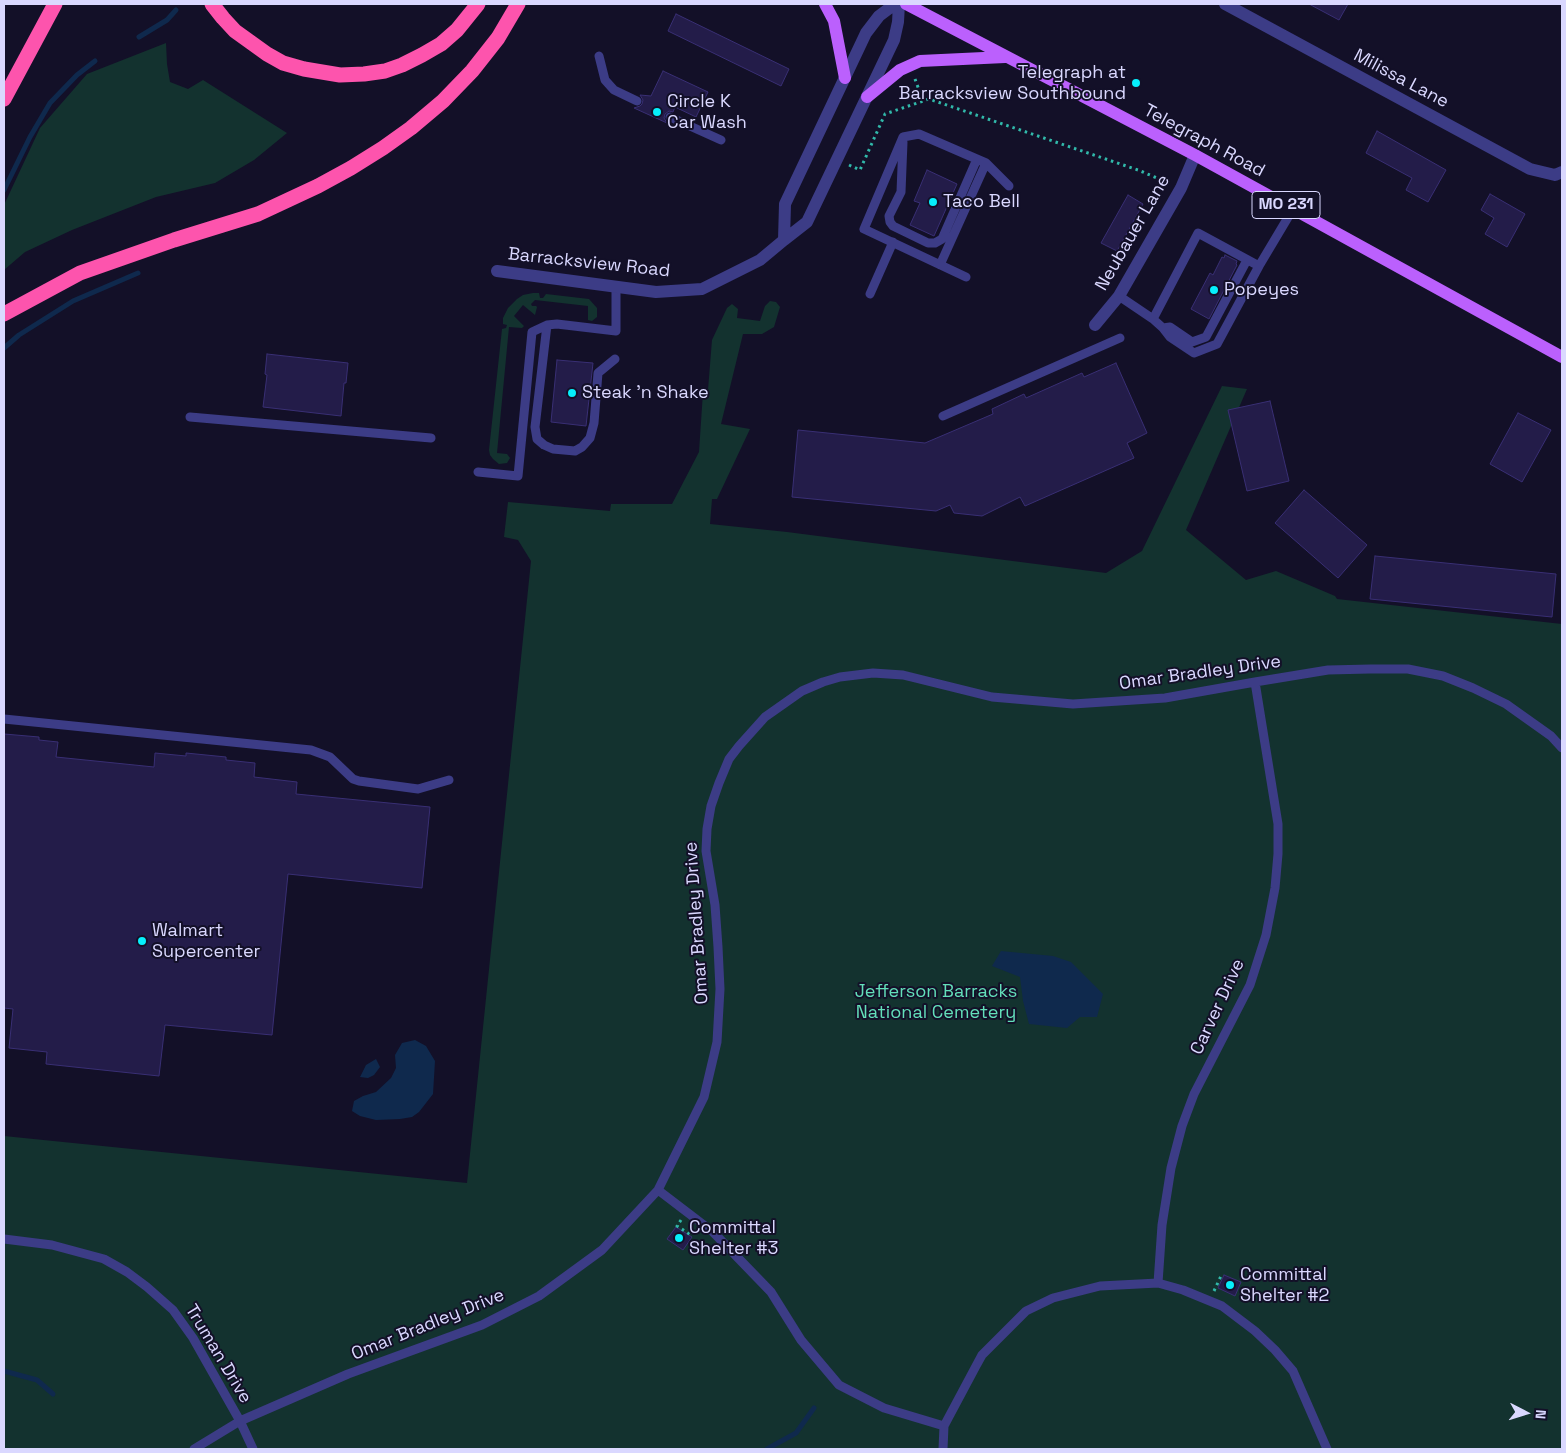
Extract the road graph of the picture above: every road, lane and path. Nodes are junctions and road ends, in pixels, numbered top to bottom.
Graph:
1 (55, 4) edge
2 (212, 4) edge
3 (478, 4) edge
4 (518, 4) edge
5 (824, 4) edge
6 (895, 4) edge
7 (899, 4) edge
8 (906, 4) edge
9 (1225, 4) edge
10 (599, 56) dead end
11 (1008, 57) junction
12 (913, 73) dead end
13 (845, 78) junction
14 (868, 97) junction
15 (4, 99) edge
16 (637, 101) dead end
17 (923, 101) junction
18 (670, 117) dead end
19 (903, 137) junction
20 (722, 140) dead end
21 (1195, 155) junction
22 (838, 160) junction
23 (982, 161) junction
24 (1562, 172) edge
25 (1009, 186) dead end
26 (1181, 188) junction
27 (1294, 209) junction
28 (784, 240) junction
29 (893, 242) junction
30 (1247, 260) junction
31 (940, 265) junction
32 (1259, 266) junction
33 (497, 271) dead end
34 (966, 277) dead end
35 (616, 287) junction
36 (870, 294) dead end
37 (1119, 296) junction
38 (4, 314) edge
39 (1153, 320) junction
40 (546, 325) junction
41 (1095, 325) dead end
42 (1163, 328) junction
43 (1120, 338) dead end
44 (1562, 357) edge
45 (615, 359) dead end
46 (943, 416) dead end
47 (190, 417) dead end
48 (431, 438) dead end
49 (478, 472) dead end
50 (1255, 682) junction
51 (4, 719) edge
52 (1562, 748) edge
53 (449, 780) dead end
54 (658, 1190) junction
55 (4, 1239) edge
56 (1158, 1283) junction
57 (240, 1421) junction
58 (944, 1426) junction
59 (194, 1449) edge
60 (253, 1449) edge
61 (943, 1449) edge
62 (1327, 1449) edge

1 - 15 highway
2 - 3 highway
4 - 38 highway
5 - 13 main road
6 - 13 street
7 - 14 street, Barracksview Road
8 - 11 main road, Telegraph Road / MO 231
9 - 24 street, Milissa Lane
10 - 16 lane
11 - 14 main road
11 - 21 main road, Telegraph Road / MO 231
12 - 17 path
13 - 28 street
14 - 22 street, Barracksview Road
17 - 22 path
17 - 26 path
18 - 20 lane
19 - 23 lane
19 - 23 lane
19 - 29 lane
21 - 26 street, Neubauer Lane
21 - 27 main road, Telegraph Road / MO 231
22 - 28 street, Barracksview Road
23 - 25 lane
23 - 31 lane
26 - 37 street, Neubauer Lane
27 - 32 lane
27 - 44 main road, Telegraph Road / MO 231
28 - 35 street, Barracksview Road
29 - 31 lane
29 - 36 lane
30 - 32 lane
30 - 39 lane
30 - 42 lane
31 - 34 lane
32 - 42 lane
33 - 35 street, Barracksview Road
35 - 40 lane
37 - 39 lane
37 - 41 street, Neubauer Lane
39 - 42 lane
40 - 45 lane
40 - 49 lane
43 - 46 lane
47 - 48 lane
50 - 52 lane, Omar Bradley Drive
50 - 54 lane, Omar Bradley Drive
50 - 56 lane, Carver Drive
51 - 53 lane
54 - 57 lane, Omar Bradley Drive
54 - 58 lane
55 - 57 lane, Truman Drive
56 - 58 lane
56 - 62 lane
57 - 59 lane, Omar Bradley Drive
57 - 60 lane, Truman Drive
58 - 61 lane

